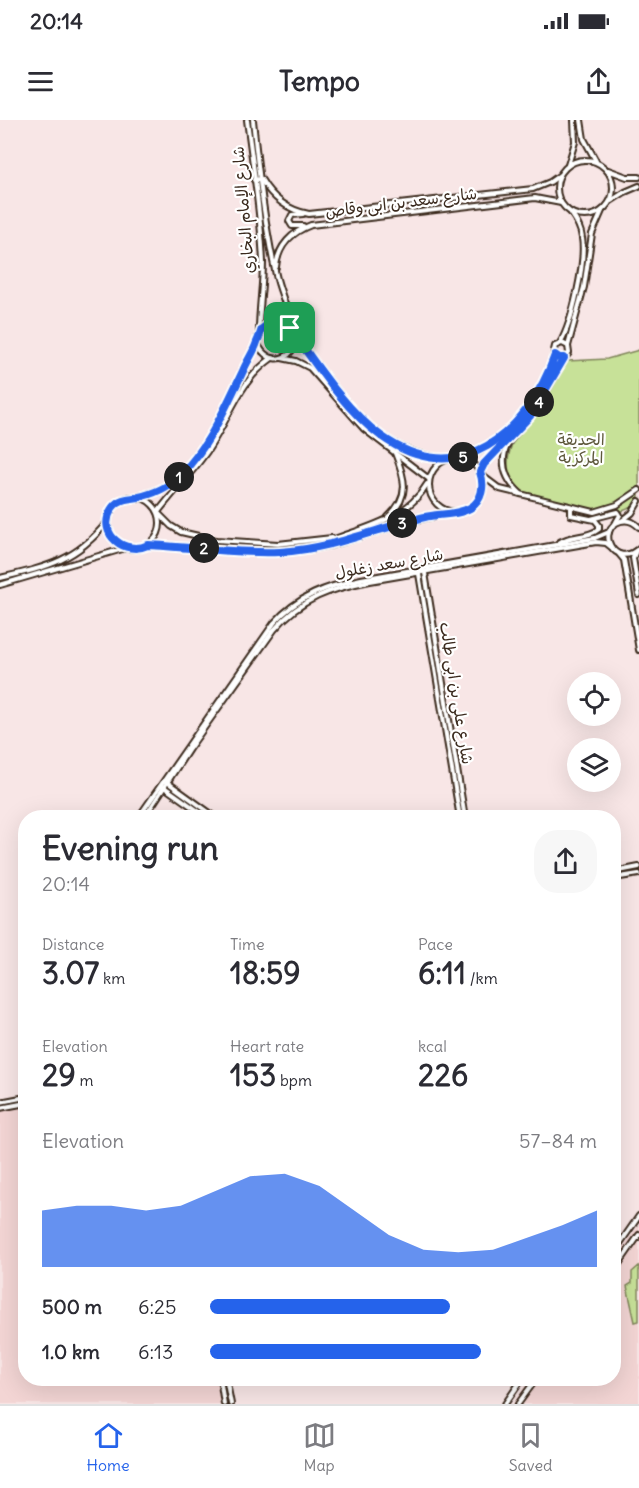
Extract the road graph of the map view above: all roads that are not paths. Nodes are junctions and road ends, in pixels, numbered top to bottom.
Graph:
1 (247, 120) edge
2 (253, 120) edge
3 (574, 120) edge
4 (581, 120) edge
5 (597, 162) junction
6 (568, 165) junction
7 (607, 170) junction
8 (560, 175) junction
9 (639, 177) edge
10 (261, 179) junction
11 (254, 180) junction
12 (639, 186) edge
13 (610, 201) junction
14 (561, 203) junction
15 (602, 211) junction
16 (570, 212) junction
17 (309, 214) junction
18 (311, 225) junction
19 (276, 276) junction
20 (290, 328) junction
21 (259, 334) junction
22 (295, 335) junction
23 (258, 340) junction
24 (560, 343) junction
25 (568, 346) junction
26 (555, 355) junction
27 (272, 358) junction
28 (281, 358) junction
29 (564, 358) junction
30 (510, 438) junction
31 (407, 451) junction
32 (394, 453) junction
33 (459, 458) junction
34 (403, 459) junction
35 (448, 459) junction
36 (480, 473) junction
37 (429, 480) junction
38 (639, 490) edge
39 (522, 495) junction
40 (140, 497) junction
41 (639, 501) edge
42 (571, 507) junction
43 (453, 512) junction
44 (159, 513) junction
45 (591, 519) junction
46 (108, 521) junction
47 (384, 521) junction
48 (622, 521) junction
49 (614, 525) junction
50 (639, 527) edge
51 (609, 532) junction
52 (335, 538) junction
53 (595, 540) junction
54 (266, 544) junction
55 (335, 544) junction
56 (148, 545) junction
57 (556, 545) junction
58 (611, 547) junction
59 (127, 548) junction
60 (638, 550) edge
61 (266, 552) junction
62 (618, 553) junction
63 (495, 558) junction
64 (634, 565) junction
65 (625, 566) junction
66 (425, 573) junction
67 (419, 574) junction
68 (0, 578) edge
69 (0, 585) edge
70 (424, 586) junction
71 (639, 595) edge
72 (639, 651) edge
73 (248, 663) junction
74 (186, 751) junction
75 (167, 782) junction
76 (164, 787) junction
77 (179, 790) junction
78 (176, 795) junction
79 (144, 810) edge
80 (149, 810) edge
81 (196, 810) edge
82 (207, 810) edge
83 (459, 810) edge
84 (464, 810) edge
85 (639, 867) edge
86 (621, 871) edge
87 (639, 874) edge
88 (621, 877) edge
89 (18, 1098) edge
90 (0, 1102) edge
91 (18, 1105) edge
92 (0, 1108) edge
93 (639, 1216) edge
94 (639, 1235) edge
95 (621, 1242) edge
96 (621, 1263) edge
97 (221, 1386) edge
98 (228, 1386) edge
99 (517, 1386) edge
100 (531, 1386) edge
101 (224, 1404) edge
102 (231, 1404) edge
103 (505, 1404) edge
104 (518, 1404) edge

1 - 11 street, شارع الإمام البخاري
2 - 10 street, شارع الإمام البخاري
3 - 6 street
4 - 5 street
5 - 6 street
5 - 7 street
6 - 8 street
7 - 9 street
7 - 13 street
8 - 14 street
8 - 17 street, شارع سعد بن ابى وقاص
10 - 11 street
10 - 17 street, شارع سعد بن ابى وقاص
10 - 19 street, شارع الإمام البخاري
11 - 21 street, شارع الإمام البخاري
12 - 13 street
13 - 15 street
14 - 16 street
14 - 18 street, شارع سعد بن ابى وقاص
15 - 16 street
15 - 25 street
16 - 24 street
17 - 18 street
18 - 19 street, شارع سعد بن ابى وقاص
19 - 20 street, شارع الإمام البخاري
20 - 21 street
20 - 22 street
21 - 23 street
22 - 28 street
22 - 31 street
23 - 27 street
23 - 40 street
24 - 25 street
24 - 26 street
25 - 29 street
26 - 29 street
26 - 33 street
27 - 28 street
27 - 44 street
28 - 32 street
29 - 30 street
30 - 36 street
30 - 39 street
31 - 34 street
31 - 35 street
32 - 34 street
32 - 47 street
33 - 35 street
33 - 36 street
34 - 37 street
35 - 37 street
36 - 39 street
36 - 43 street
37 - 43 street
37 - 47 street
38 - 42 street
39 - 42 street
40 - 44 street
40 - 46 street
41 - 48 street
42 - 45 street
43 - 55 street
44 - 54 street
44 - 56 street
45 - 49 street
45 - 57 street
46 - 59 street
46 - 68 street
47 - 52 street
48 - 49 street
48 - 50 street
49 - 51 street
51 - 53 street, شارع سعد زغلول
51 - 58 street
52 - 54 street
52 - 55 street
53 - 57 street, شارع سعد زغلول
53 - 58 street, شارع سعد زغلول
53 - 63 street, شارع سعد زغلول
54 - 61 street
55 - 61 street
56 - 59 street
56 - 61 street
57 - 63 street, شارع سعد زغلول
58 - 62 street
59 - 69 street
60 - 62 street
60 - 64 street
62 - 65 street
63 - 66 street, شارع سعد زغلول
63 - 73 street, شارع سعد زغلول
64 - 65 street
64 - 71 street
65 - 72 street
66 - 67 street, شارع سعد زغلول
66 - 70 street, شارع على بن ابى طالب
67 - 70 street, شارع على بن ابى طالب
67 - 73 street, شارع سعد زغلول
70 - 83 street, شارع على بن ابى طالب
70 - 84 street, شارع على بن ابى طالب
73 - 74 street, شارع سعد زغلول
74 - 75 street, شارع سعد زغلول
74 - 79 street, شارع سعد زغلول
75 - 76 street, شارع سعد زغلول
75 - 77 street
76 - 78 street
76 - 80 street, شارع سعد زغلول
77 - 78 street
77 - 82 street
78 - 81 street
85 - 86 street
87 - 88 street
89 - 90 street
91 - 92 street
93 - 95 street
94 - 96 street
97 - 101 street
98 - 102 street
99 - 103 street
100 - 104 street

